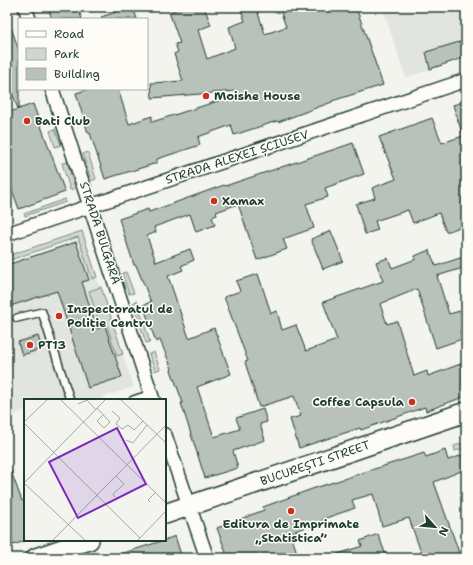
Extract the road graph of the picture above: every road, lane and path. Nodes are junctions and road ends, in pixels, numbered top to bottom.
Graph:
1 (25, 7) edge
2 (29, 18) edge
3 (466, 80) edge
4 (52, 90) edge
5 (91, 206) junction
6 (7, 234) edge
7 (17, 318) dead end
8 (152, 397) edge
9 (70, 399) edge
10 (139, 399) edge
11 (466, 412) edge
12 (166, 438) edge
13 (189, 506) junction
14 (166, 514) edge
15 (87, 541) edge
16 (36, 558) edge
17 (207, 558) edge

1 - 2 street
3 - 5 street, STRADA ALEXEI ȘCIUSEV
4 - 5 street, STRADA BULGARĂ
5 - 6 street, STRADA ALEXEI ȘCIUSEV
5 - 8 street, STRADA BULGARĂ
7 - 9 lane
8 - 10 lane
11 - 13 main road, BUCUREȘTI STREET
12 - 13 street
13 - 14 main road, BUCUREȘTI STREET
13 - 17 street
15 - 16 main road

